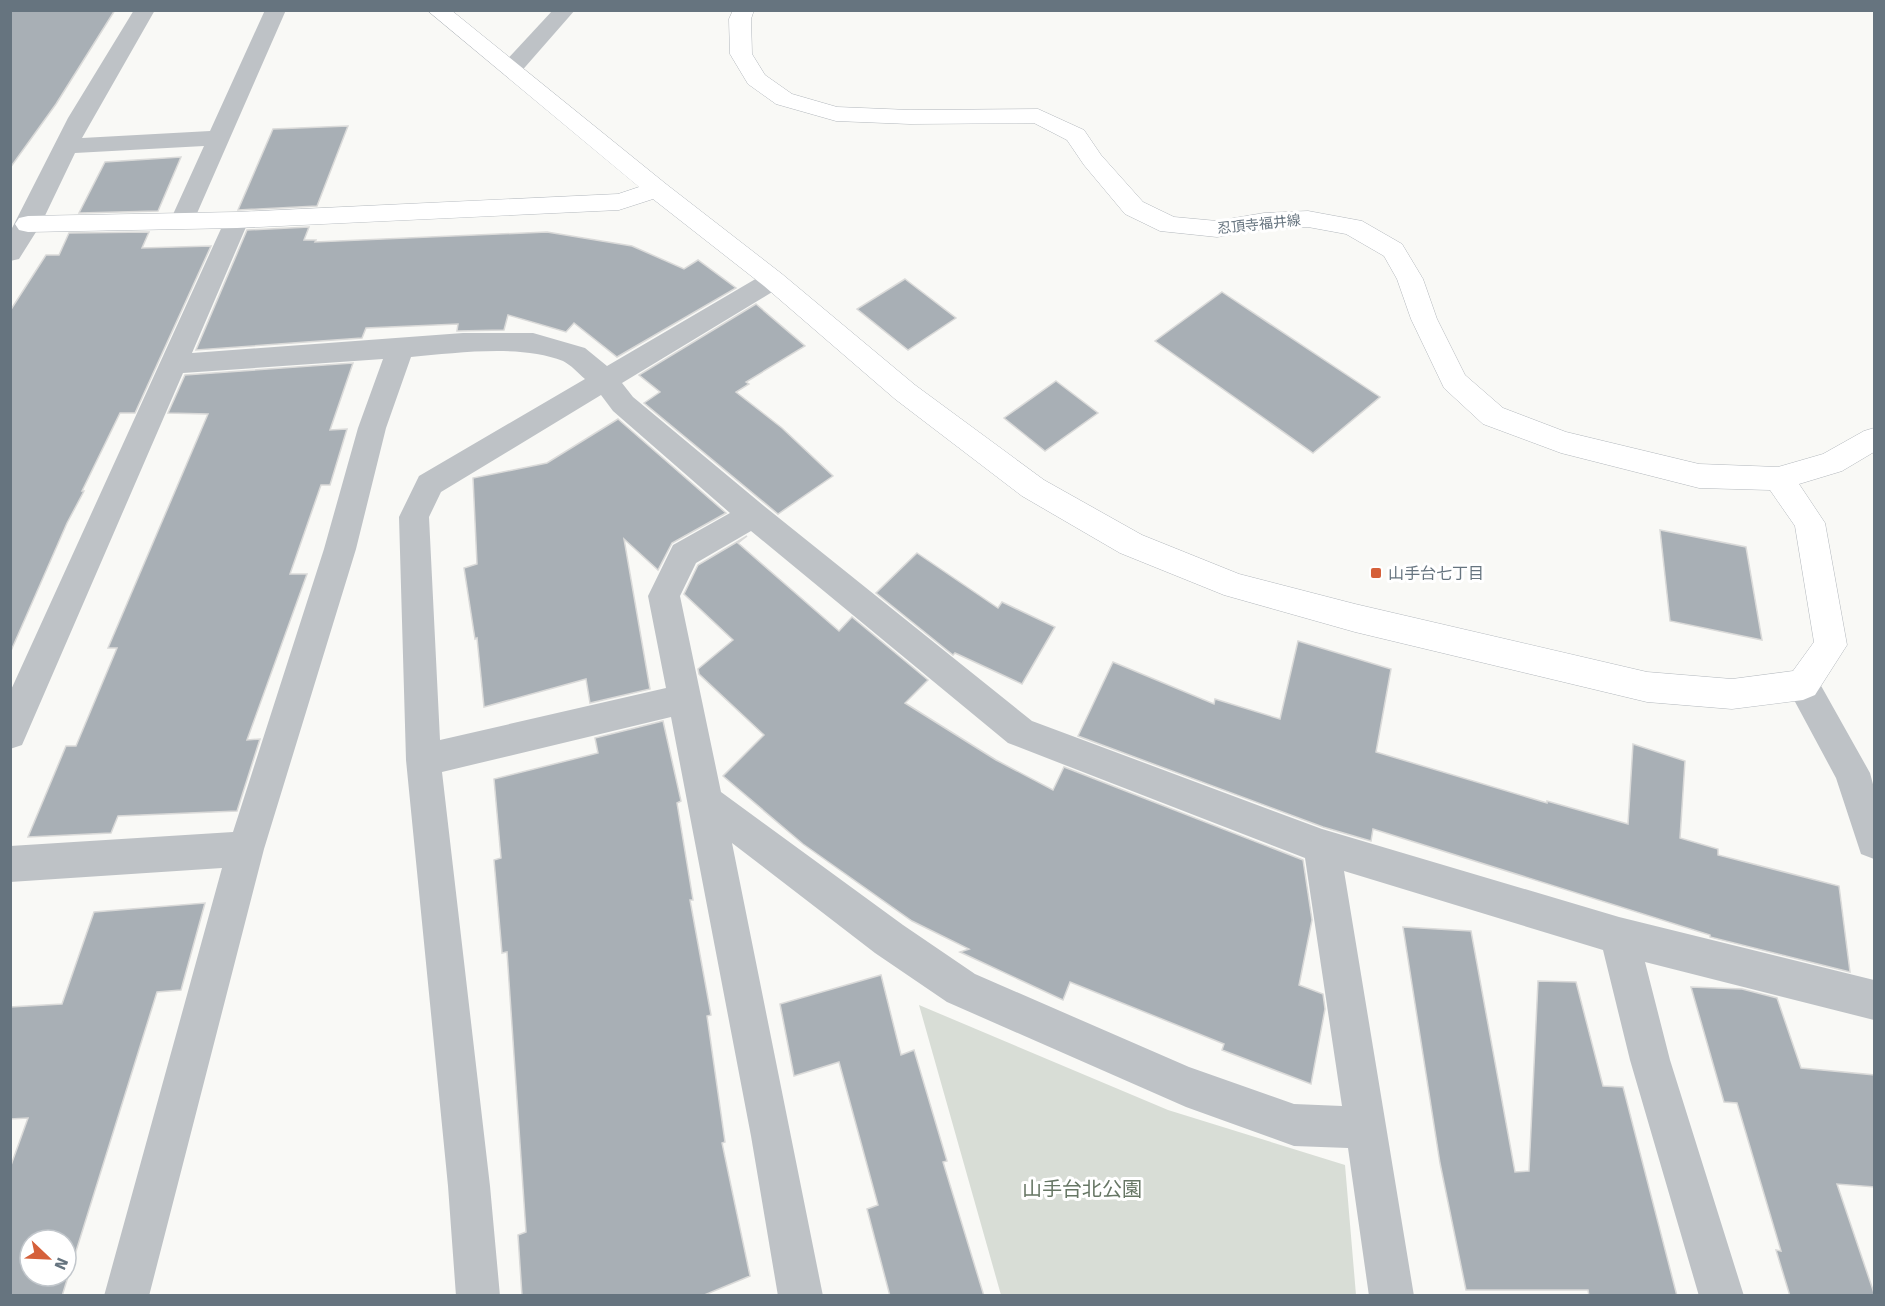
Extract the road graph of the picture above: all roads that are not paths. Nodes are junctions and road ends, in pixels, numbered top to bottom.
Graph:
1 (145, 10) edge
2 (276, 10) edge
3 (436, 10) edge
4 (565, 10) edge
5 (744, 10) edge
6 (511, 69) junction
7 (219, 138) junction
8 (66, 146) junction
9 (657, 190) junction
10 (237, 220) junction
11 (182, 221) junction
12 (19, 224) edge
13 (10, 253) edge
14 (773, 280) junction
15 (401, 347) junction
16 (176, 364) junction
17 (605, 380) junction
18 (1875, 439) edge
19 (1778, 479) junction
20 (753, 515) junction
21 (1803, 685) junction
22 (685, 699) junction
23 (10, 734) edge
24 (423, 760) junction
25 (705, 801) junction
26 (1875, 842) edge
27 (1322, 847) junction
28 (246, 849) junction
29 (10, 864) edge
30 (1619, 936) junction
31 (1875, 1000) edge
32 (1366, 1128) junction
33 (126, 1296) edge
34 (478, 1296) edge
35 (801, 1296) edge
36 (1392, 1296) edge
37 (1722, 1296) edge

1 - 8 street
2 - 7 street
3 - 6 street
4 - 6 street
5 - 19 street, 忍頂寺福井線
6 - 9 street
7 - 8 street
7 - 11 street
8 - 12 street
9 - 10 street
9 - 14 street
10 - 11 street
10 - 16 street
11 - 12 street
12 - 13 street
14 - 17 street
14 - 21 street
15 - 16 street
15 - 17 street
15 - 28 street
16 - 23 street
17 - 20 street
17 - 24 street
18 - 19 street, 忍頂寺福井線
19 - 21 street
20 - 22 street
20 - 27 street
21 - 26 street
22 - 24 street
22 - 25 street
24 - 34 street
25 - 32 street
25 - 35 street
27 - 30 street
27 - 32 street
28 - 29 street
28 - 33 street
30 - 31 street
30 - 37 street
32 - 36 street

